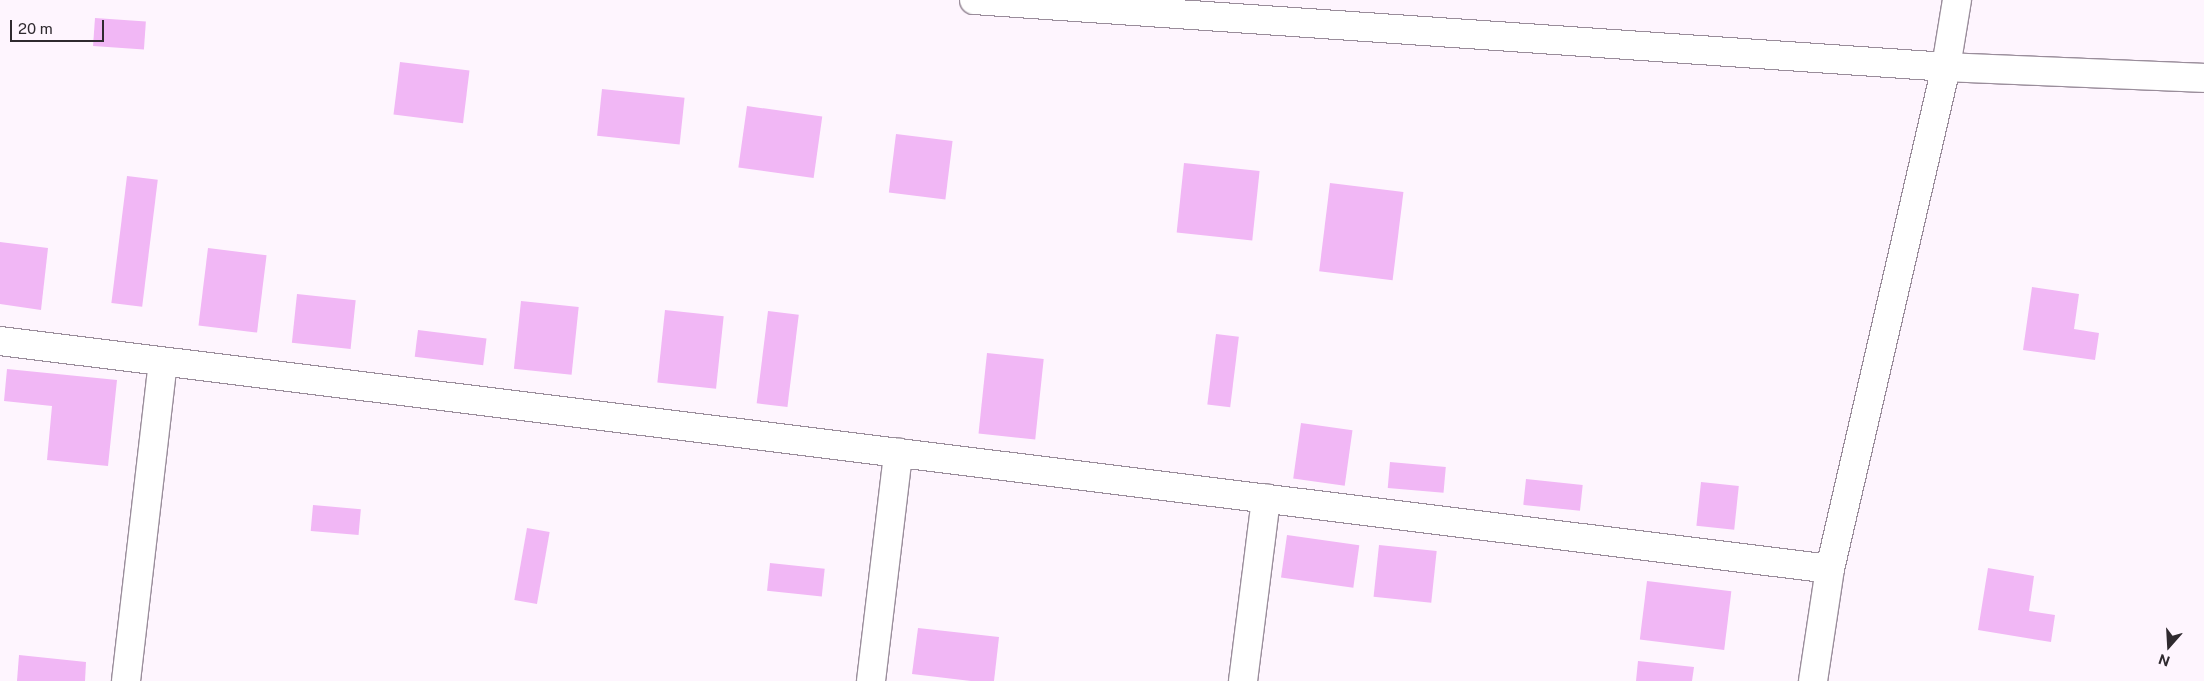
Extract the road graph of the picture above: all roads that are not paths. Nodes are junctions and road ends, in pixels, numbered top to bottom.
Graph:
1 (974, 0) edge
2 (1957, 0) edge
3 (1946, 67) junction
4 (2204, 78) edge
5 (0, 341) edge
6 (162, 362) junction
7 (898, 453) junction
8 (1266, 498) junction
9 (1830, 569) junction
10 (126, 681) edge
11 (871, 681) edge
12 (1244, 681) edge
13 (1812, 681) edge

1 - 3 street
2 - 3 street
3 - 4 street
3 - 9 street
5 - 6 street
6 - 7 street
6 - 10 street
7 - 8 street
7 - 11 street
8 - 9 street
8 - 12 street
9 - 13 street

